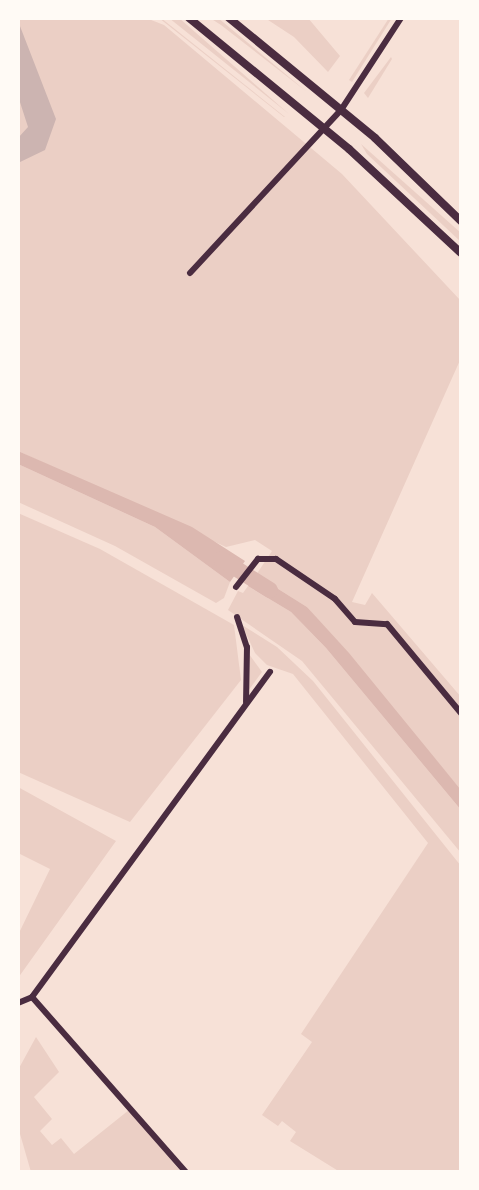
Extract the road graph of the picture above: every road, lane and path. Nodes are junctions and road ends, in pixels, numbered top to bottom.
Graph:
1 (189, 18) edge
2 (229, 18) edge
3 (401, 18) edge
4 (341, 110) junction
5 (324, 128) junction
6 (461, 221) edge
7 (461, 253) edge
8 (190, 273) dead end
9 (236, 587) dead end
10 (237, 617) dead end
11 (270, 672) dead end
12 (246, 703) junction
13 (461, 713) edge
14 (32, 997) junction
15 (18, 1003) edge
16 (186, 1172) edge

1 - 5 main road
2 - 4 main road
3 - 4 street
4 - 5 street
4 - 6 main road
5 - 7 main road
5 - 8 street
9 - 13 street
10 - 12 street
11 - 12 street
12 - 14 street
14 - 15 street
14 - 16 street

